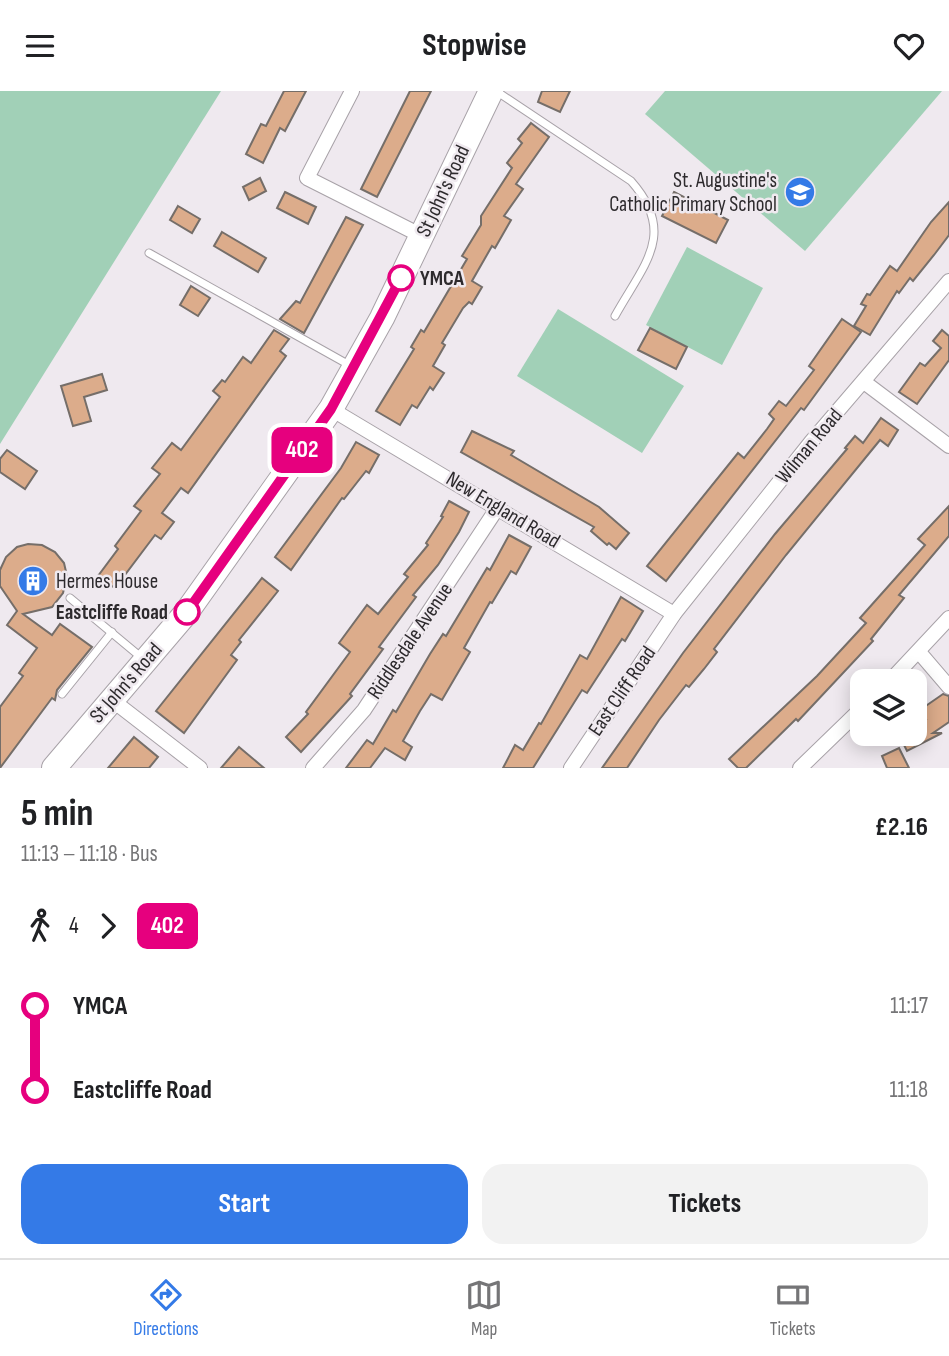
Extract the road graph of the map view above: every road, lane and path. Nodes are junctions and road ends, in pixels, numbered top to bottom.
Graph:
1 (352, 91) edge
2 (493, 91) edge
3 (422, 236) junction
4 (149, 253) dead end
5 (949, 281) edge
6 (615, 316) dead end
7 (354, 368) junction
8 (864, 383) junction
9 (331, 409) junction
10 (949, 446) edge
11 (498, 507) junction
12 (69, 598) dead end
13 (674, 614) junction
14 (949, 618) edge
15 (112, 632) junction
16 (919, 652) junction
17 (146, 661) junction
18 (902, 669) edge
19 (949, 687) edge
20 (62, 694) dead end
21 (112, 699) junction
22 (850, 720) edge
23 (54, 768) edge
24 (200, 768) edge
25 (313, 768) edge
26 (571, 768) edge
27 (800, 768) edge

1 - 3 street
2 - 3 highway, St John's Road
2 - 6 lane
3 - 7 highway, St John's Road
4 - 7 lane
5 - 8 street, Wilman Road
7 - 9 highway, St John's Road
8 - 10 street
8 - 13 street, Wilman Road
9 - 11 street, New England Road
9 - 17 highway, St John's Road
11 - 13 street, New England Road
11 - 25 street, Riddlesdale Avenue
12 - 15 lane
13 - 26 street, East Cliff Road
14 - 16 street
15 - 17 lane
15 - 20 lane
16 - 18 street
16 - 19 street
17 - 21 highway, St John's Road
21 - 23 highway, St John's Road
21 - 24 street
22 - 27 street

